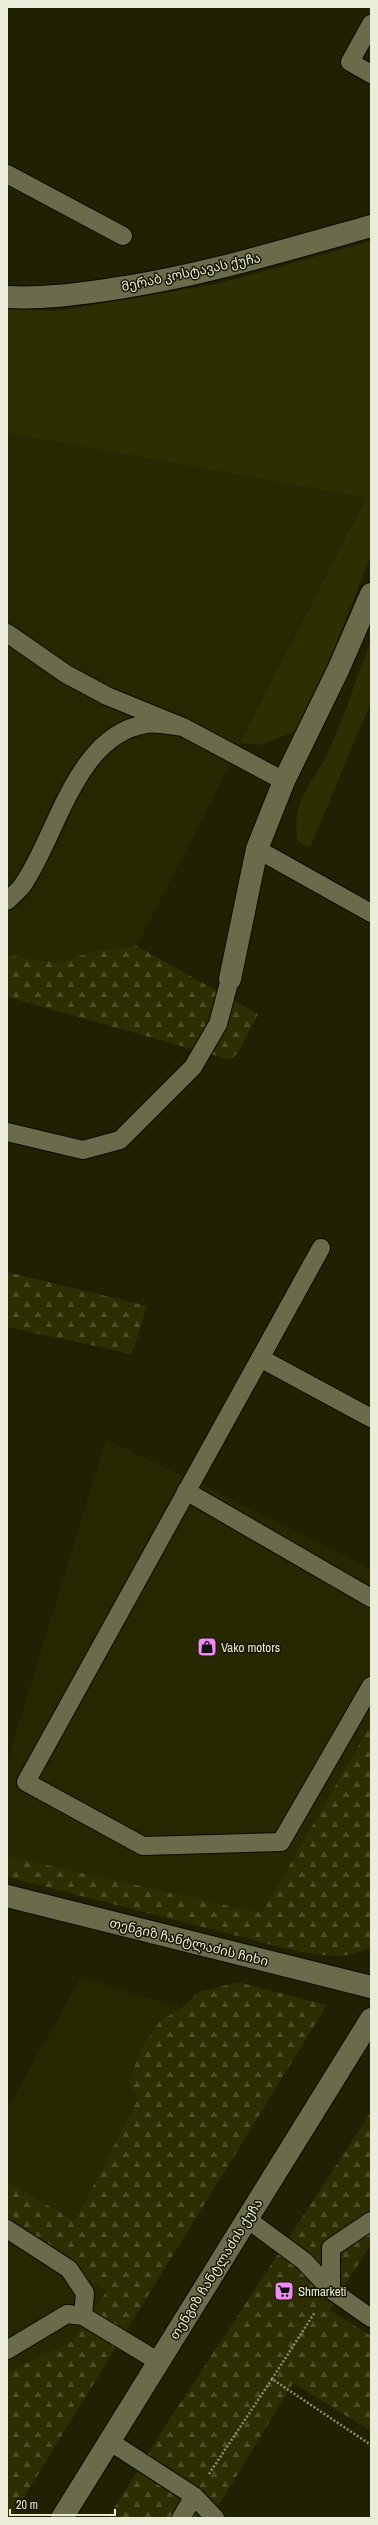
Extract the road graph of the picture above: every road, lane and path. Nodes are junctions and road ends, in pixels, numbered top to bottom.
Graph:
1 (371, 24) edge
2 (371, 74) edge
3 (7, 174) edge
4 (371, 226) edge
5 (123, 236) dead end
6 (7, 297) edge
7 (371, 594) edge
8 (7, 633) edge
9 (183, 727) junction
10 (284, 781) junction
11 (257, 849) junction
12 (7, 902) edge
13 (371, 913) edge
14 (230, 979) joint
15 (7, 1132) edge
16 (321, 1248) dead end
17 (260, 1358) junction
18 (371, 1418) edge
19 (186, 1491) junction
20 (371, 1598) edge
21 (371, 1686) edge
22 (7, 1896) edge
23 (371, 1987) edge
24 (371, 2019) edge
25 (247, 2219) junction
26 (371, 2221) edge
27 (7, 2229) edge
28 (330, 2290) junction
29 (83, 2316) junction
30 (371, 2318) edge
31 (7, 2350) edge
32 (159, 2362) junction
33 (272, 2379) junction
34 (109, 2441) junction
35 (371, 2445) edge
36 (194, 2496) junction
37 (62, 2518) edge
38 (181, 2518) edge
39 (215, 2518) edge

1 - 2 lane
3 - 5 lane
4 - 6 street, მერაბ კოსტავას ქუჩა
7 - 10 street
8 - 9 lane
9 - 10 lane
9 - 12 lane
10 - 11 street
11 - 13 lane
11 - 14 street
14 - 15 lane
16 - 17 lane
17 - 18 lane
17 - 19 lane
19 - 20 lane
19 - 21 lane
22 - 23 street, თენგიზ ჩანტლაძის ჩიხი
24 - 25 street, თენგიზ ჩანტლაძის ქუჩა
25 - 28 lane
25 - 32 street, თენგიზ ჩანტლაძის ქუჩა
26 - 28 lane
27 - 29 lane
28 - 30 lane
28 - 33 path
29 - 31 lane
29 - 32 lane
32 - 34 street, თენგიზ ჩანტლაძის ქუჩა
33 - 35 path
33 - 36 path
34 - 36 lane
34 - 37 street, თენგიზ ჩანტლაძის ქუჩა
36 - 38 lane
36 - 39 lane

